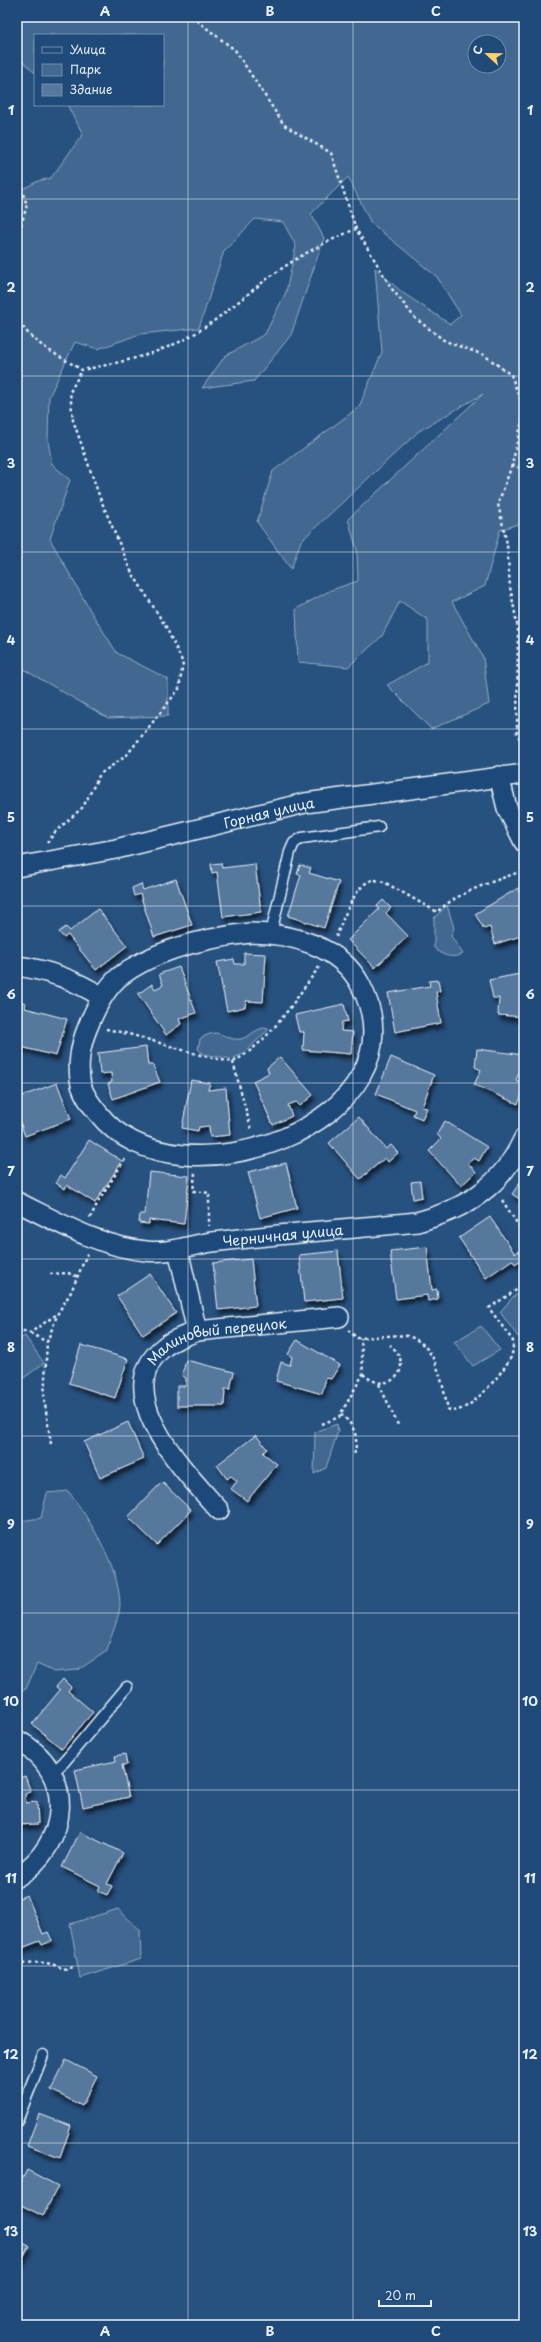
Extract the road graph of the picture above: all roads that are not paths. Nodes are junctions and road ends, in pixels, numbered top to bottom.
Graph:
1 (524, 774) edge
2 (499, 776) junction
3 (379, 827) dead end
4 (524, 842) edge
5 (17, 867) edge
6 (271, 933) junction
7 (17, 966) edge
8 (102, 997) junction
9 (524, 1138) edge
10 (17, 1202) edge
11 (178, 1250) junction
12 (343, 1321) road end
13 (197, 1331) junction
14 (219, 1510) dead end
15 (127, 1687) dead end
16 (17, 1740) edge
17 (51, 1774) junction
18 (17, 1877) edge
19 (43, 2055) dead end
20 (17, 2120) edge

1 - 2 street, Горная улица
2 - 4 street
2 - 5 street, Горная улица
3 - 6 lane
6 - 8 street
6 - 8 street
7 - 8 street
9 - 11 street, Черничная улица
10 - 11 street, Черничная улица
11 - 13 street
12 - 13 street, Малиновый переулок
13 - 14 street, Малиновый переулок
15 - 17 lane
16 - 17 street
17 - 18 street
19 - 20 lane

